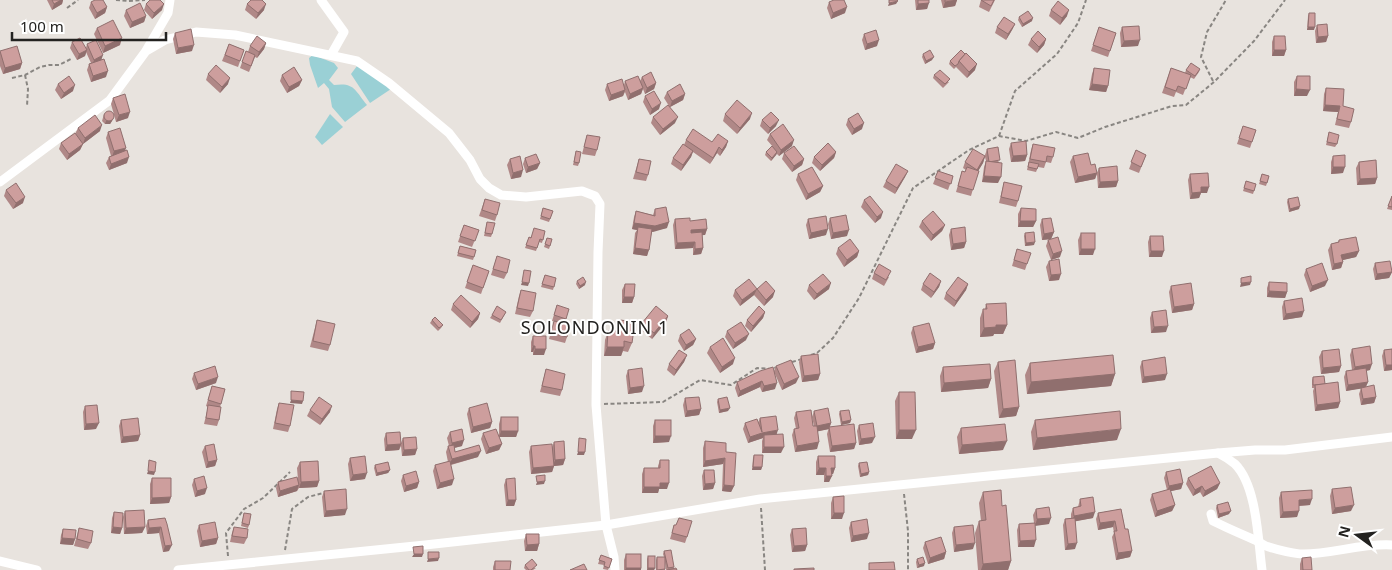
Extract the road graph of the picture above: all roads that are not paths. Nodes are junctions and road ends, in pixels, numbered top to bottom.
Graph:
1 (170, 0) edge
2 (321, 0) edge
3 (146, 52) junction
4 (332, 55) junction
5 (0, 182) edge
6 (1392, 437) edge
7 (1218, 453) junction
8 (1210, 514) dead end
9 (606, 525) junction
10 (1258, 541) junction
11 (1392, 545) edge
12 (0, 561) edge
13 (38, 570) edge
14 (178, 570) edge
15 (615, 570) edge
16 (1262, 570) edge

1 - 3 street
2 - 4 street
3 - 4 street
3 - 5 street
4 - 9 street
6 - 7 street
7 - 9 street
7 - 10 street
8 - 10 street
9 - 14 street
9 - 15 street
10 - 11 street
10 - 16 street
12 - 13 street

